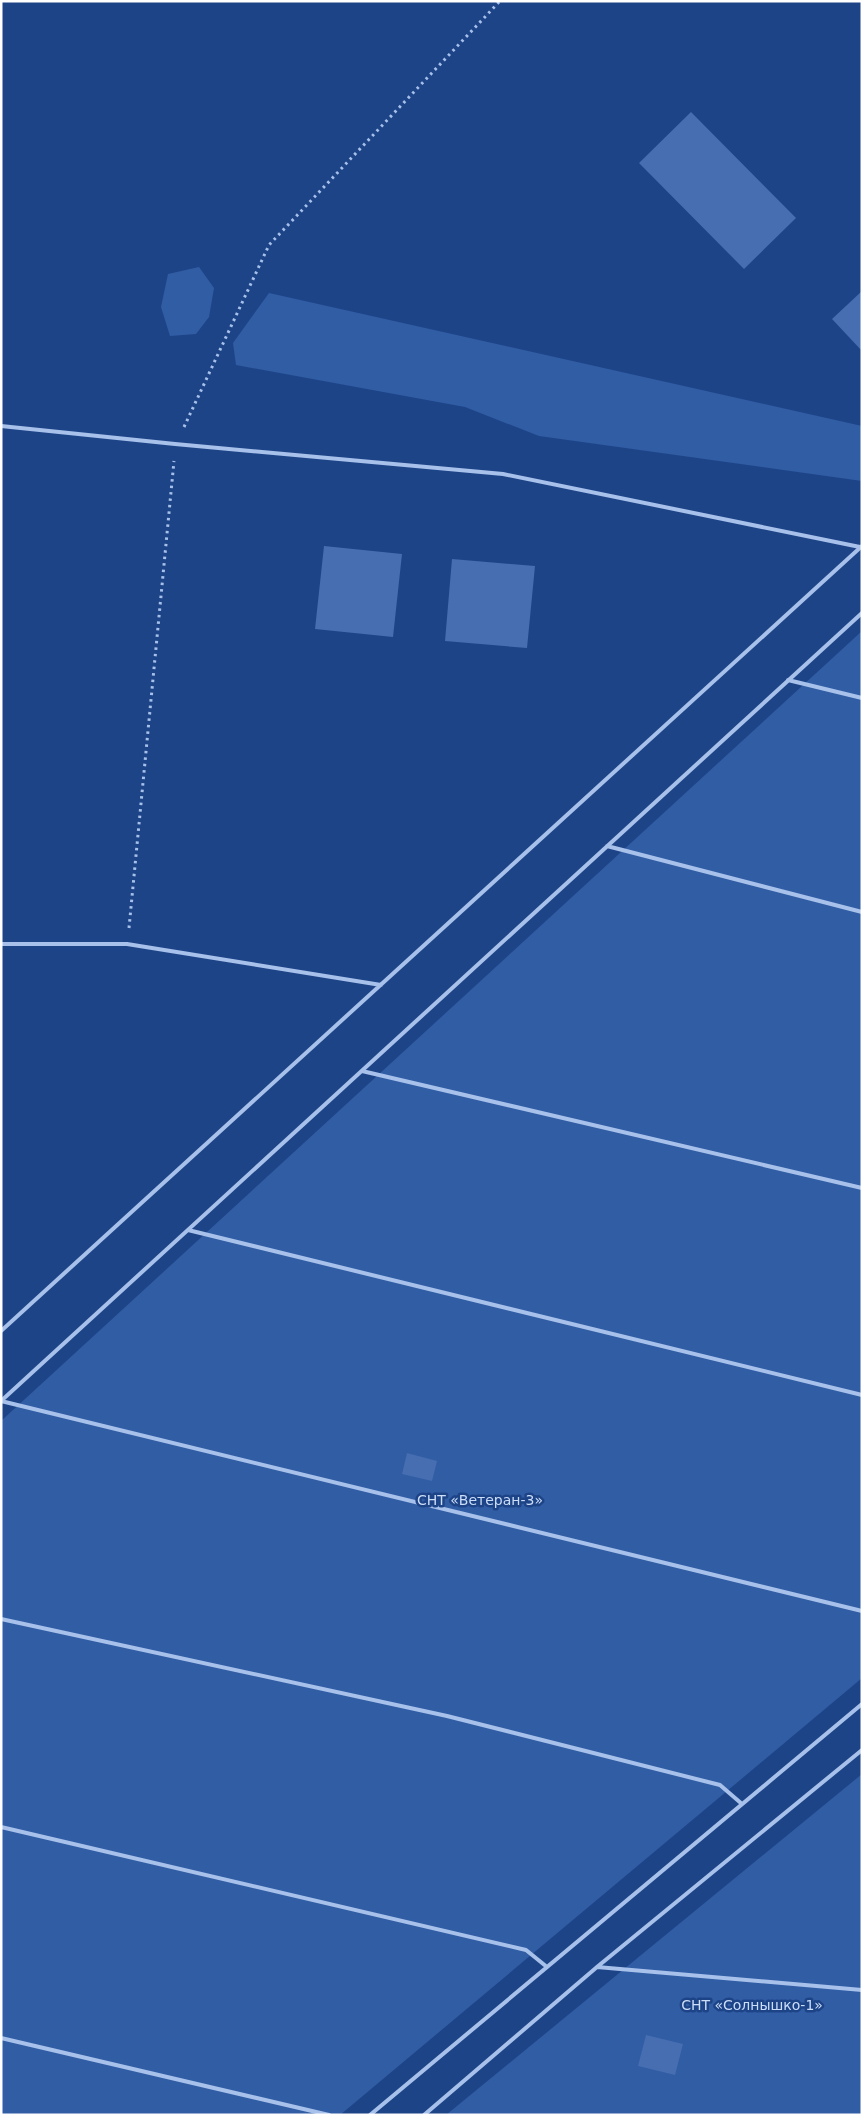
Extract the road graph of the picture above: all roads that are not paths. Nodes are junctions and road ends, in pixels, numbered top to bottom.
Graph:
1 (1, 426) edge
2 (861, 546) edge
3 (862, 613) edge
4 (788, 680) junction
5 (862, 698) edge
6 (607, 846) junction
7 (862, 912) edge
8 (1, 944) edge
9 (381, 985) junction
10 (362, 1071) junction
11 (862, 1188) edge
12 (188, 1230) junction
13 (1, 1332) edge
14 (862, 1395) edge
15 (862, 1611) edge
16 (1, 1619) edge
17 (862, 1704) edge
18 (862, 1750) edge
19 (742, 1804) junction
20 (1, 1827) edge
21 (547, 1967) junction
22 (597, 1967) junction
23 (862, 1990) edge
24 (1, 2038) edge
25 (329, 2115) edge
26 (370, 2115) edge
27 (424, 2115) edge

1 - 2 lane
2 - 9 lane
3 - 4 lane
4 - 5 lane
4 - 6 lane
6 - 7 lane
6 - 10 lane
8 - 9 lane
9 - 13 lane
10 - 11 lane
10 - 12 lane
12 - 14 lane
12 - 15 lane
16 - 19 lane
17 - 19 lane
18 - 22 lane
19 - 21 lane
20 - 21 lane
21 - 26 lane
22 - 23 lane
22 - 27 lane
24 - 25 lane

